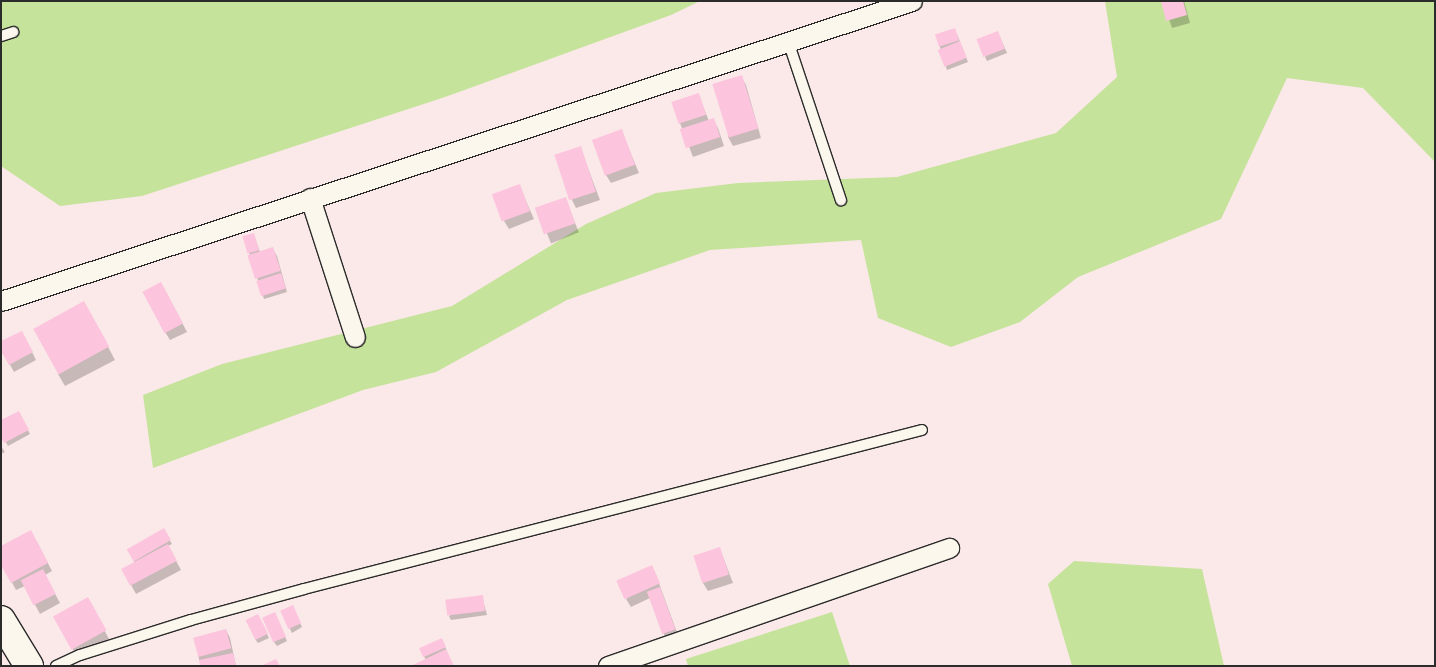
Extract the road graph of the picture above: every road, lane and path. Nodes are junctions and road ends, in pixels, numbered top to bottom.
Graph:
1 (912, 1) edge
2 (13, 32) dead end
3 (1, 36) edge
4 (788, 41) junction
5 (310, 198) junction
6 (841, 200) dead end
7 (1, 302) edge
8 (356, 337) dead end
9 (922, 430) dead end
10 (949, 548) dead end
11 (1, 620) edge
12 (29, 666) edge
13 (56, 666) edge
14 (608, 666) edge

1 - 4 street
2 - 3 lane
4 - 5 street
4 - 6 lane
5 - 7 street
5 - 8 street
9 - 13 lane
10 - 14 street
11 - 12 main road

